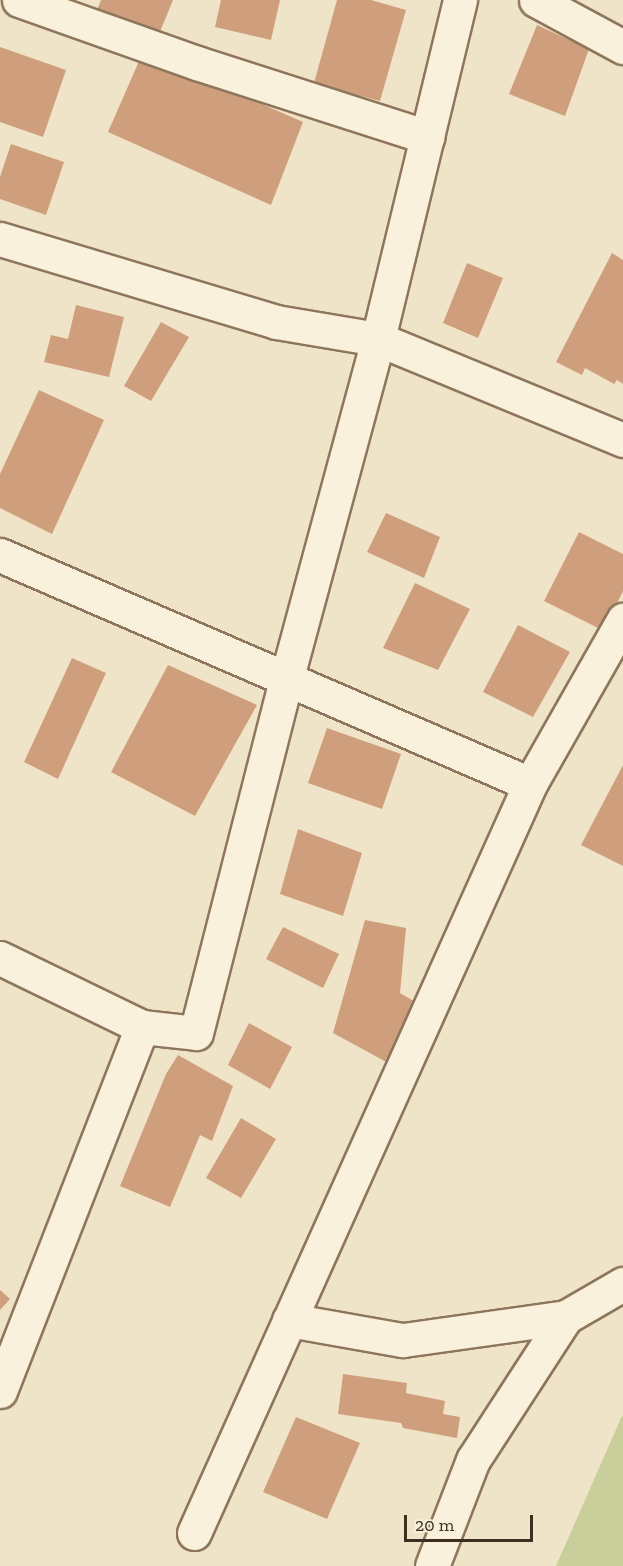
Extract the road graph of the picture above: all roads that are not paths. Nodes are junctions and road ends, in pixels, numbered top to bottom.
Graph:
1 (19, 0) edge
2 (460, 0) edge
3 (536, 0) edge
4 (623, 47) edge
5 (427, 137) junction
6 (0, 239) edge
7 (378, 339) junction
8 (623, 440) edge
9 (0, 555) edge
10 (623, 620) edge
11 (287, 677) junction
12 (530, 784) junction
13 (0, 958) edge
14 (142, 1027) junction
15 (623, 1284) edge
16 (566, 1317) junction
17 (289, 1320) junction
18 (0, 1391) edge
19 (194, 1533) dead end
20 (432, 1566) edge

1 - 5 street
2 - 5 street
3 - 4 street
5 - 7 street
6 - 7 street
7 - 8 street
7 - 11 street
9 - 11 street
10 - 12 street
11 - 12 street
11 - 14 street
12 - 17 street
13 - 14 street
14 - 18 street
15 - 16 street
16 - 17 street
16 - 20 street
17 - 19 street

